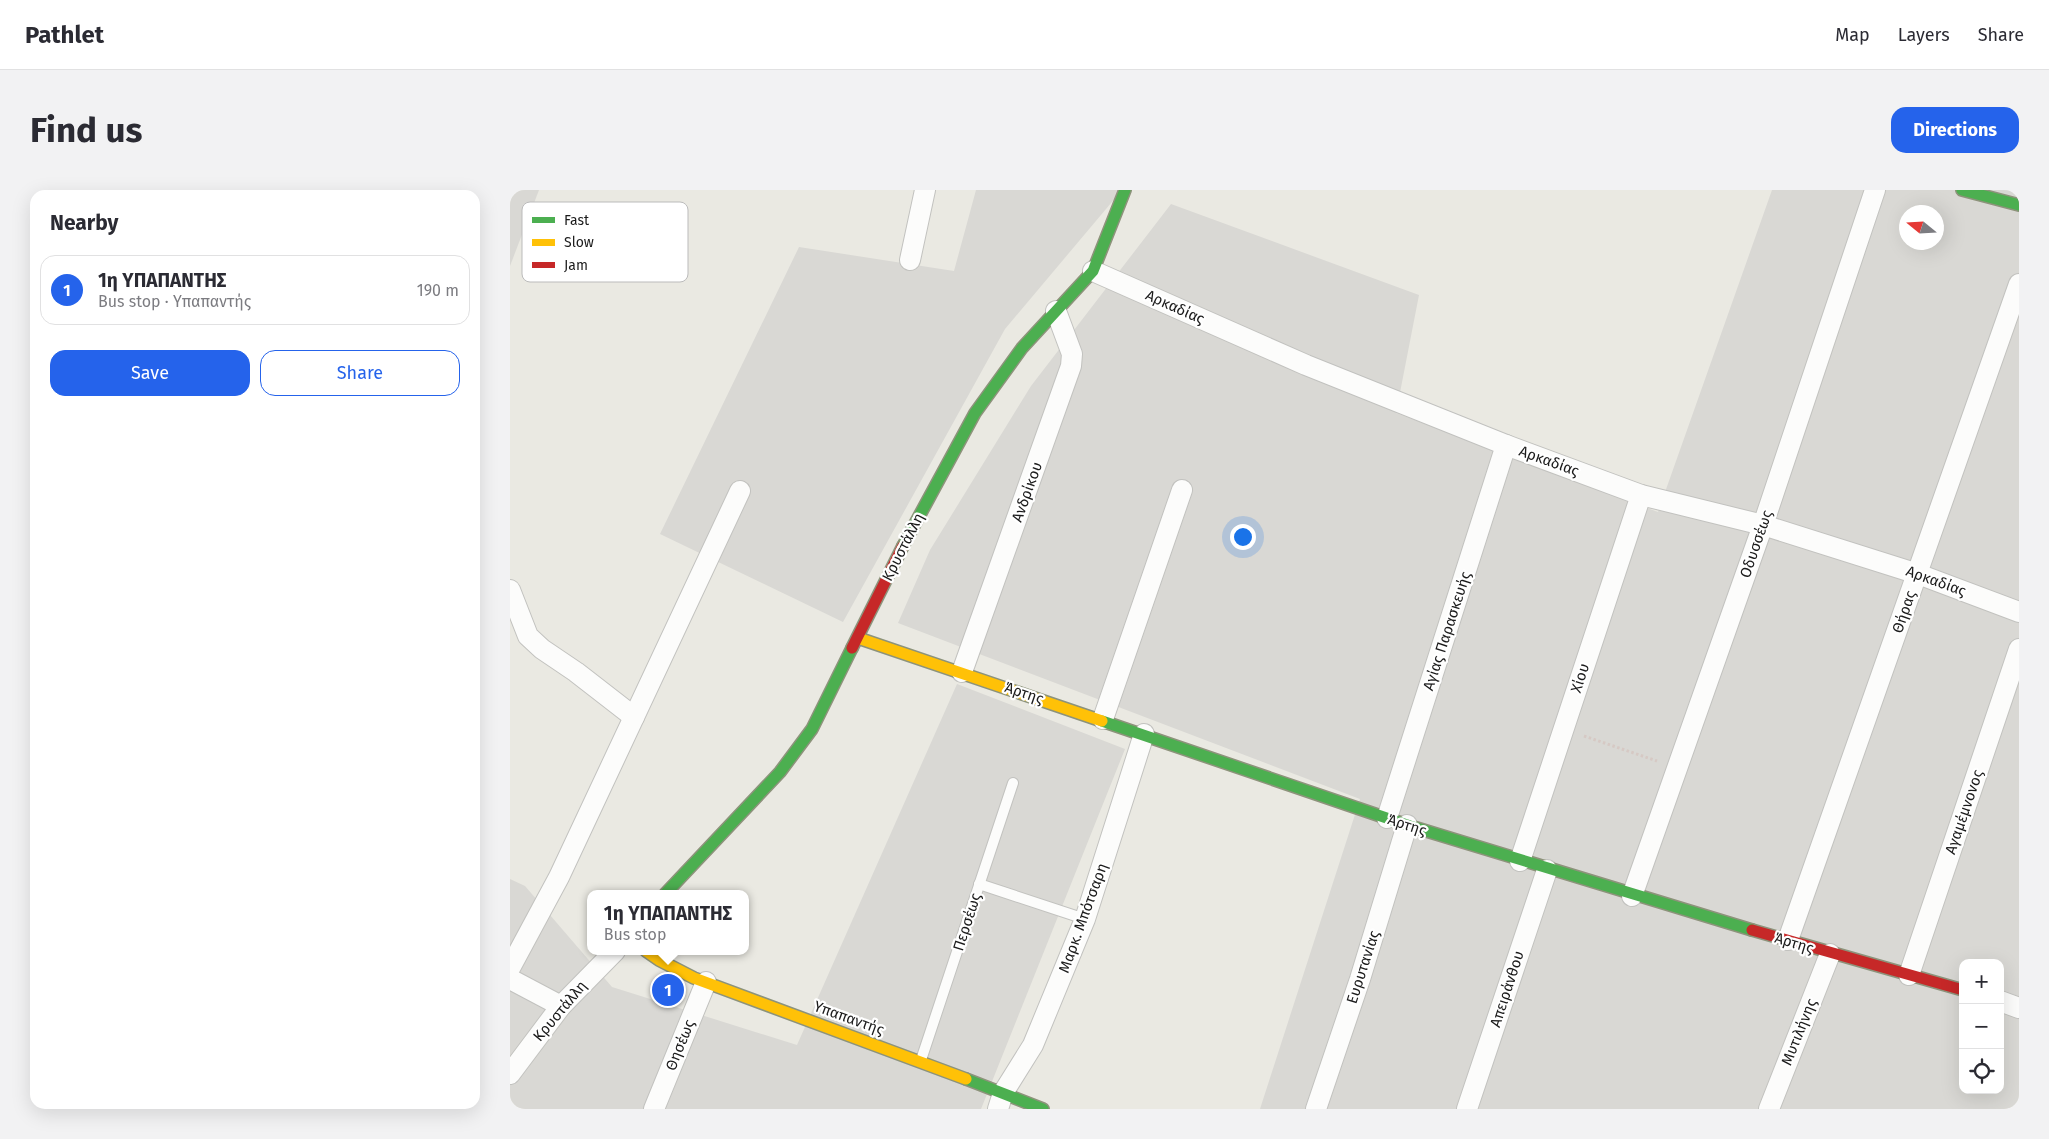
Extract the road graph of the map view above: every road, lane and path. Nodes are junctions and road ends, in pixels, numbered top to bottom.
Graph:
1 (926, 190) edge
2 (1125, 190) edge
3 (1875, 190) edge
4 (1962, 190) edge
5 (2019, 205) edge
6 (910, 260) dead end
7 (1094, 271) junction
8 (2019, 284) edge
9 (1056, 311) junction
10 (1506, 445) junction
11 (1182, 490) dead end
12 (740, 491) dead end
13 (1641, 495) junction
14 (1763, 525) junction
15 (1918, 574) junction
16 (510, 590) edge
17 (2019, 612) edge
18 (858, 638) junction
19 (2019, 649) edge
20 (962, 672) junction
21 (634, 717) junction
22 (1103, 719) junction
23 (1562, 729) junction
24 (1144, 734) junction
25 (1677, 768) junction
26 (1013, 783) dead end
27 (1387, 818) junction
28 (1407, 825) junction
29 (1520, 861) junction
30 (1547, 870) junction
31 (979, 884) junction
32 (669, 890) edge
33 (1632, 896) junction
34 (1085, 919) junction
35 (1788, 940) junction
36 (1830, 954) junction
37 (611, 955) edge
38 (652, 955) edge
39 (510, 968) edge
40 (1909, 975) junction
41 (510, 979) edge
42 (706, 982) junction
43 (1959, 989) edge
44 (2004, 1002) edge
45 (560, 1006) junction
46 (2019, 1008) edge
47 (921, 1061) junction
48 (510, 1074) edge
49 (1001, 1101) edge
50 (654, 1109) edge
51 (1044, 1109) edge
52 (1316, 1109) edge
53 (1467, 1109) edge
54 (1768, 1109) edge

1 - 6 street
2 - 7 street, Κρυστάλλη
3 - 14 street, Οδυσσέως
4 - 5 street
7 - 9 street, Κρυστάλλη
7 - 10 street, Αρκαδίας
8 - 15 street, Θήρας
9 - 18 street, Κρυστάλλη
9 - 20 street, Ανδρίκου
10 - 13 street, Αρκαδίας
10 - 27 street, Αγίας Παρασκευής
11 - 22 street
12 - 21 street
13 - 14 street, Αρκαδίας
13 - 23 street, Χίου
14 - 15 street, Αρκαδίας
14 - 25 street, Οδυσσέως
15 - 17 street, Αρκαδίας
15 - 35 street, Θήρας
16 - 21 street
18 - 20 street, Άρτης
18 - 32 street, Κρυστάλλη
19 - 40 street, Αγαμέμνονος
20 - 22 street, Άρτης
21 - 39 street
22 - 24 street, Άρτης
23 - 25 path
23 - 29 street, Χίου
24 - 27 street, Άρτης
24 - 34 street, Μαρκ. Μπότσαρη
25 - 33 street, Οδυσσέως
26 - 31 lane, Περσέως
27 - 28 street, Άρτης
28 - 29 street, Άρτης
28 - 52 street, Ευρυτανίας
29 - 30 street, Άρτης
30 - 33 street, Άρτης
30 - 53 street, Απειράνθου
31 - 34 lane
31 - 47 lane, Περσέως
33 - 35 street, Άρτης
34 - 49 street, Μαρκ. Μπότσαρη
35 - 36 street, Άρτης
36 - 40 street, Άρτης
36 - 54 street, Μυτιλήνης
37 - 45 street, Κρυστάλλη
38 - 42 street, Υπαπαντής
40 - 43 street, Άρτης
41 - 45 street
42 - 47 street, Υπαπαντής
42 - 50 street, Θησέως
44 - 46 street
45 - 48 street, Κρυστάλλη
47 - 49 street, Υπαπαντής
49 - 51 street, Υπαπαντής

